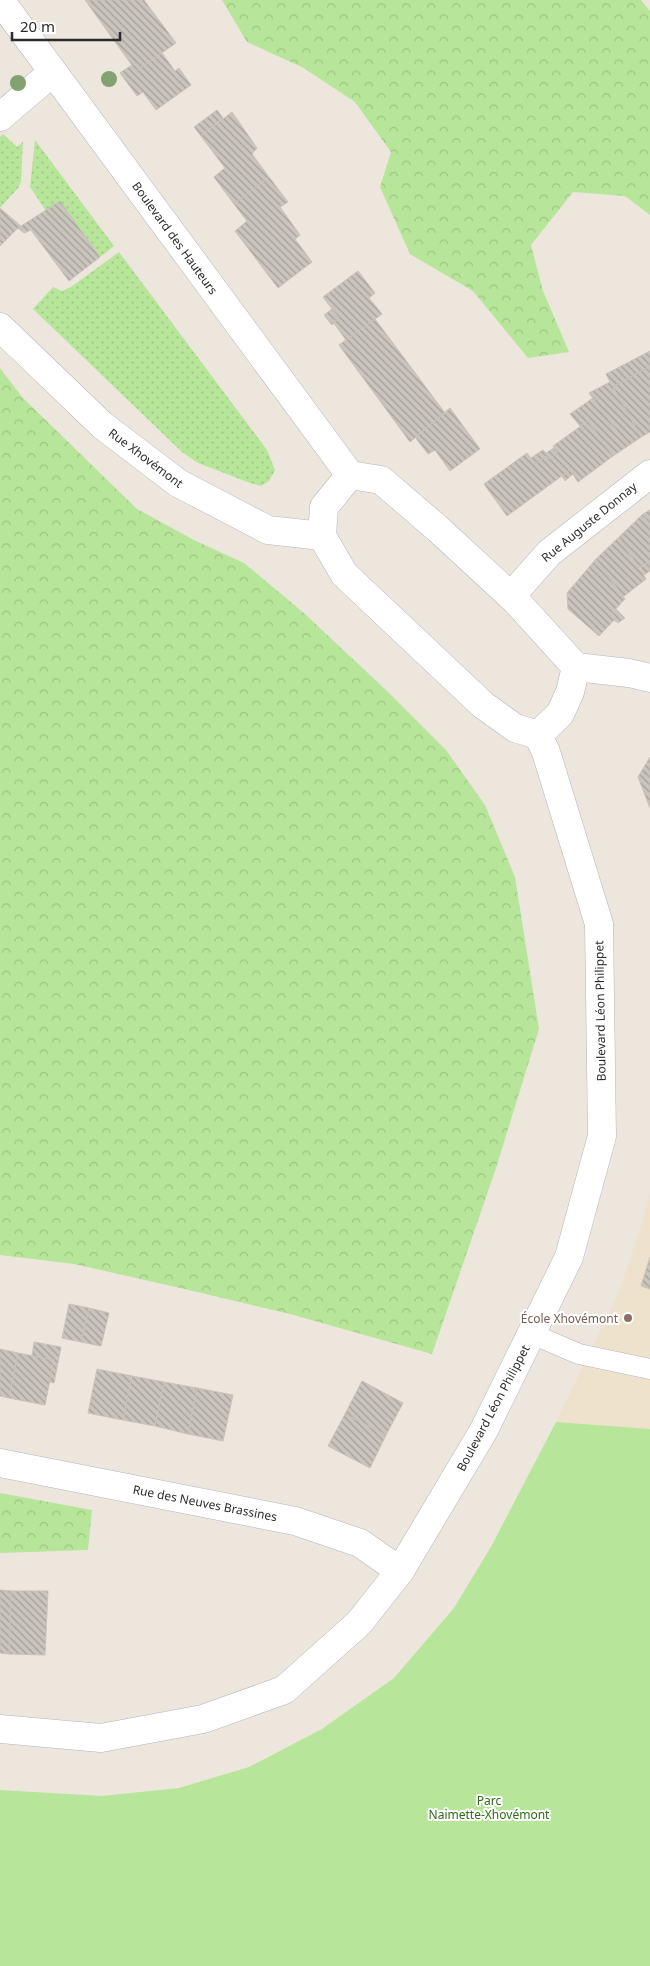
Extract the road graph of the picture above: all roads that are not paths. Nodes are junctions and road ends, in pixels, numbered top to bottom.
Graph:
1 (0, 0) edge
2 (53, 72) junction
3 (0, 117) edge
4 (0, 327) edge
5 (650, 474) edge
6 (350, 476) junction
7 (322, 536) junction
8 (511, 596) junction
9 (576, 667) junction
10 (650, 678) edge
11 (538, 735) junction
12 (532, 1334) junction
13 (650, 1370) edge
14 (0, 1463) edge
15 (400, 1570) junction
16 (0, 1729) edge

1 - 2 street, Boulevard des Hauteurs
2 - 3 street
2 - 6 street, Boulevard des Hauteurs
4 - 7 street, Rue Xhovémont
5 - 8 street, Rue Auguste Donnay
6 - 7 street
6 - 8 street
7 - 11 street
8 - 9 street
9 - 10 street
9 - 11 street
11 - 12 street, Boulevard Léon Philippet
12 - 13 lane
12 - 15 street, Boulevard Léon Philippet
14 - 15 street, Rue des Neuves Brassines
15 - 16 street, Boulevard Léon Philippet

